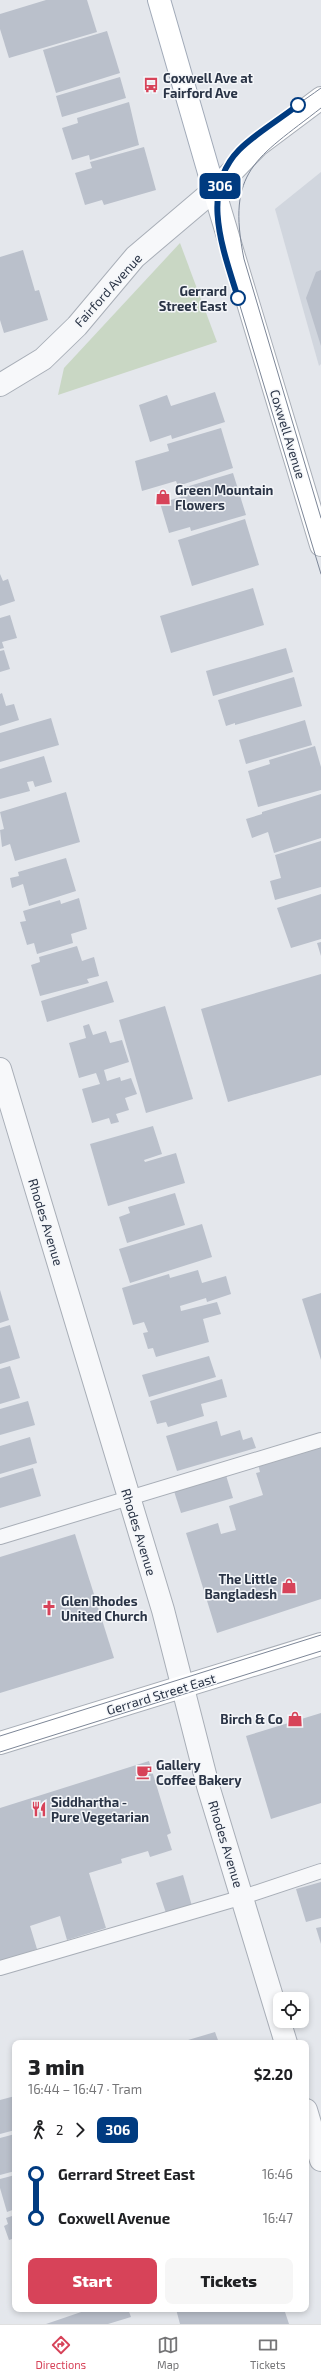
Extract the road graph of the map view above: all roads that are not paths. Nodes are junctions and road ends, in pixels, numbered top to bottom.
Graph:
1 (159, 0) edge
2 (321, 98) edge
3 (214, 190) junction
4 (0, 385) edge
5 (321, 545) edge
6 (0, 1069) edge
7 (321, 1440) edge
8 (129, 1498) junction
9 (0, 1537) edge
10 (321, 1644) edge
11 (183, 1687) junction
12 (0, 1743) edge
13 (321, 1871) edge
14 (243, 1897) junction
15 (0, 1968) edge
16 (285, 2040) edge
17 (309, 2120) edge
18 (321, 2160) edge

1 - 3 main road, Coxwell Avenue
2 - 3 main road
3 - 4 street, Fairford Avenue
3 - 5 main road, Coxwell Avenue
6 - 8 street, Rhodes Avenue
7 - 8 lane
8 - 9 lane
8 - 11 street, Rhodes Avenue
10 - 11 main road, Gerrard Street East
11 - 12 main road, Gerrard Street East
11 - 14 street, Rhodes Avenue
13 - 14 lane
14 - 15 lane
14 - 16 street, Rhodes Avenue
17 - 18 street

